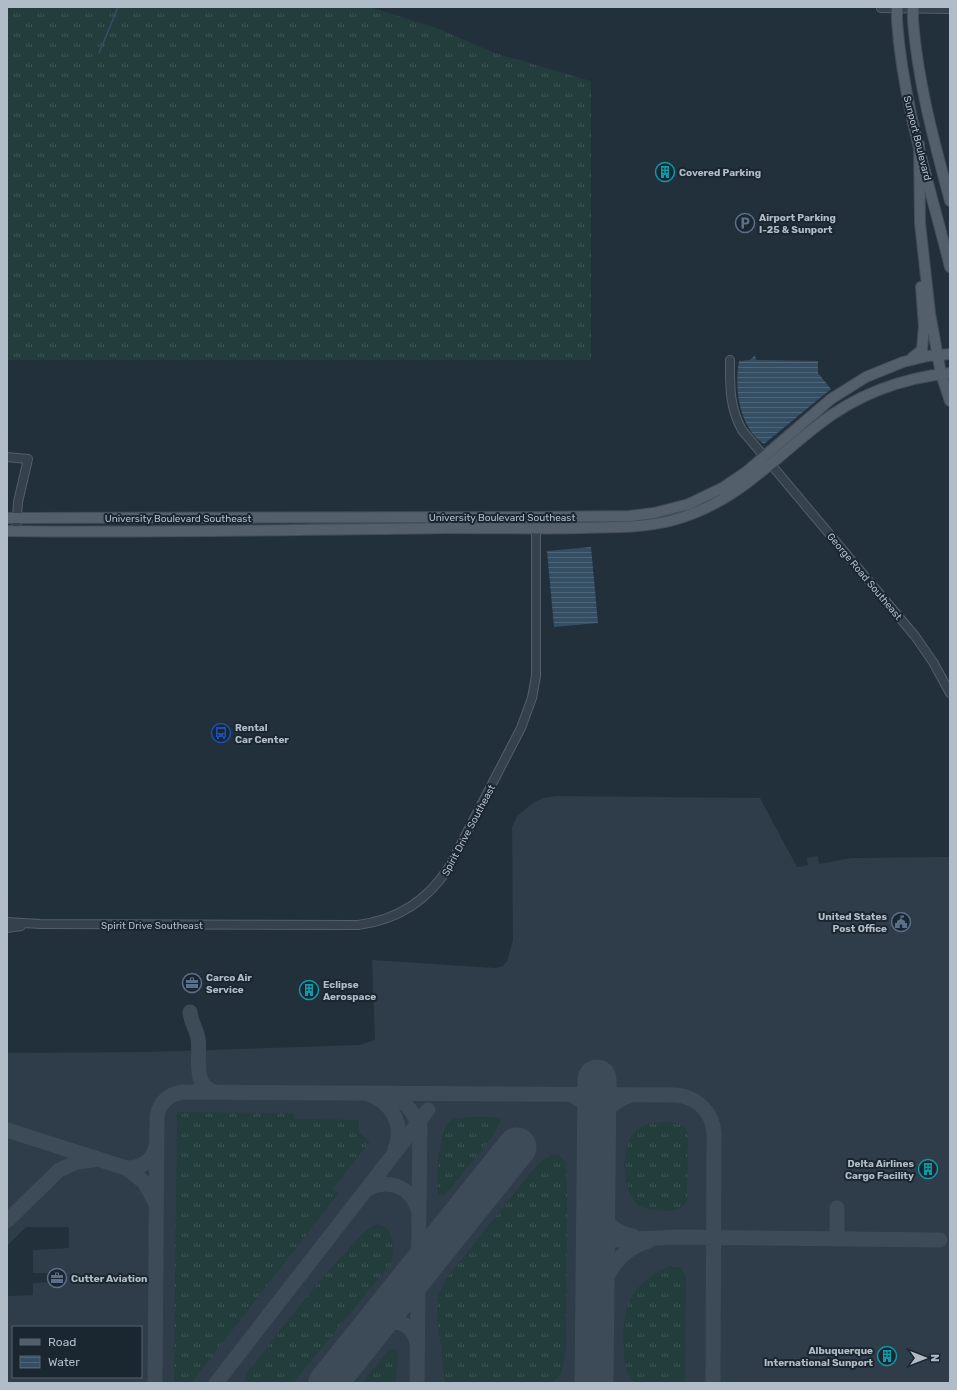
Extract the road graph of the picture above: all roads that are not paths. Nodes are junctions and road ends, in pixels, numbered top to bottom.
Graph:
1 (897, 7) edge
2 (913, 7) edge
3 (881, 8) dead end
4 (950, 8) edge
5 (928, 116) junction
6 (919, 144) junction
7 (950, 172) edge
8 (950, 201) edge
9 (920, 223) junction
10 (950, 268) edge
11 (950, 354) edge
12 (938, 355) junction
13 (730, 360) dead end
14 (903, 362) junction
15 (946, 373) edge
16 (950, 400) edge
17 (7, 457) edge
18 (763, 457) junction
19 (770, 465) junction
20 (535, 517) junction
21 (12, 518) edge
22 (536, 529) junction
23 (11, 531) edge
24 (950, 693) edge
25 (7, 922) edge
26 (40, 924) junction
27 (7, 928) edge

1 - 6 main road, Sunport Boulevard, bridge
2 - 5 main road, Sunport Boulevard, bridge
3 - 4 street
5 - 7 main road
5 - 8 main road, Sunport Boulevard
6 - 9 main road
6 - 10 main road, Sunport Boulevard
9 - 12 main road
9 - 14 main road
11 - 12 main road, University Boulevard Southeast
12 - 14 main road, University Boulevard Southeast
12 - 15 main road
13 - 18 street, George Road Southeast
14 - 18 main road, University Boulevard Southeast
15 - 16 main road
15 - 19 main road, University Boulevard Southeast
17 - 21 street
18 - 19 street, George Road Southeast
18 - 20 main road, University Boulevard Southeast
19 - 22 main road, University Boulevard Southeast
19 - 24 street, George Road Southeast
20 - 21 main road, University Boulevard Southeast
20 - 22 main road, Spirit Drive Southeast
21 - 23 street
22 - 23 main road, University Boulevard Southeast
22 - 26 street, Spirit Drive Southeast
25 - 26 street
26 - 27 street

